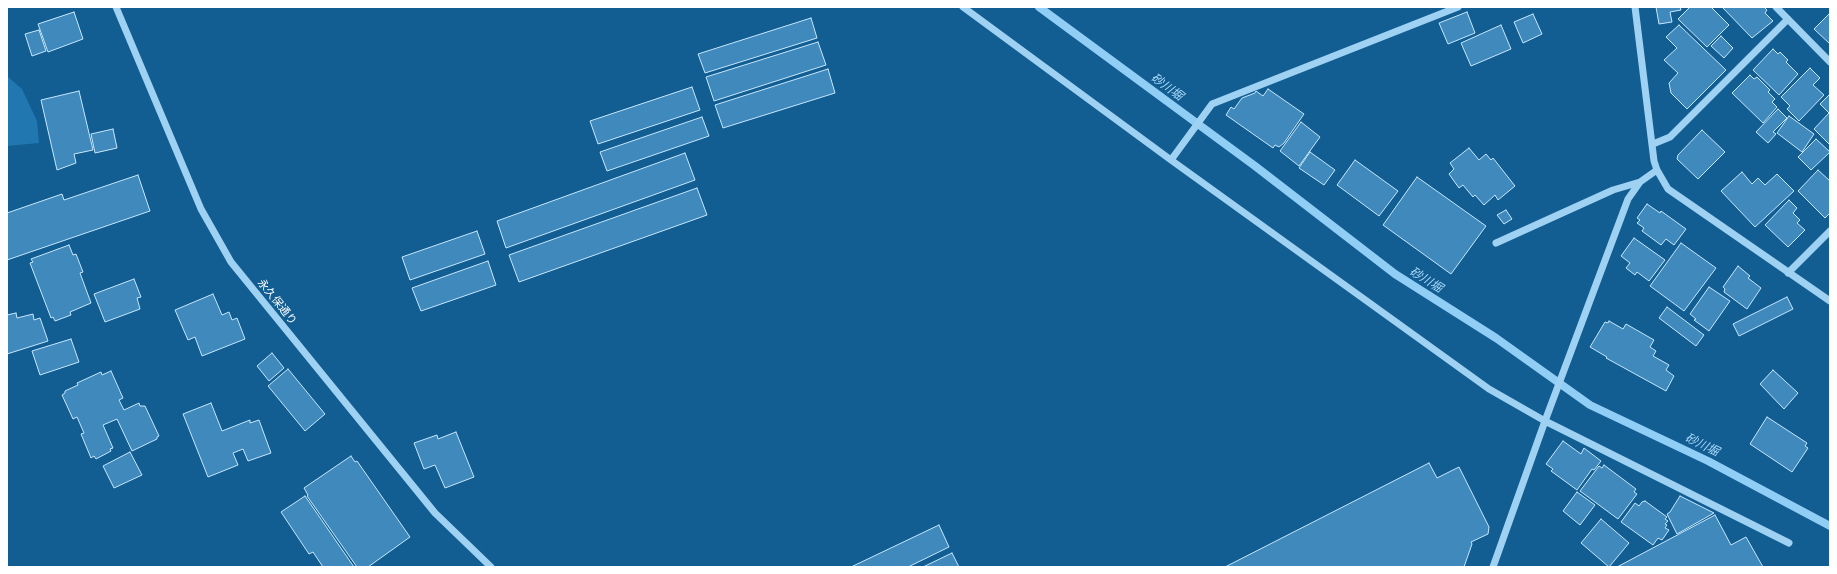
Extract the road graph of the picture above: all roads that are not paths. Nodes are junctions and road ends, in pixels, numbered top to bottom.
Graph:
1 (116, 7) edge
2 (963, 7) edge
3 (1458, 7) edge
4 (1635, 7) edge
5 (1776, 7) edge
6 (1788, 19) junction
7 (1830, 62) edge
8 (1653, 144) junction
9 (1171, 160) junction
10 (1657, 170) junction
11 (1640, 182) junction
12 (1830, 231) edge
13 (1496, 243) dead end
14 (1788, 273) junction
15 (1830, 301) edge
16 (1545, 421) junction
17 (1789, 543) dead end
18 (491, 567) edge
19 (1494, 567) edge

1 - 18 street, 永久保通り
2 - 9 street
3 - 9 street
4 - 8 street
5 - 6 street
6 - 7 street
6 - 8 street
8 - 10 street
9 - 16 street
10 - 11 street
10 - 14 street
11 - 13 street
11 - 16 street
12 - 14 street
14 - 15 street
16 - 17 street
16 - 19 street

